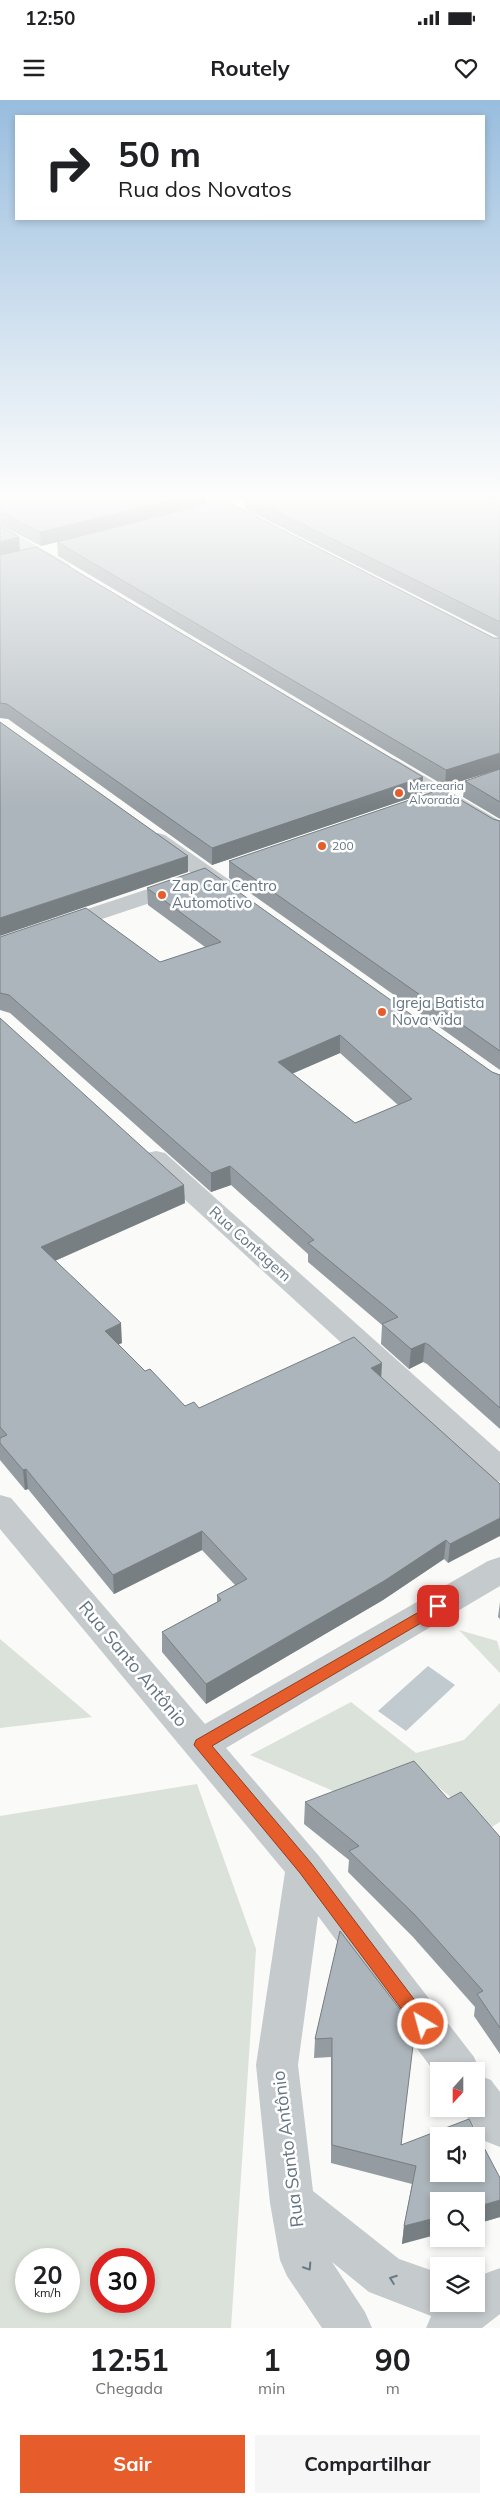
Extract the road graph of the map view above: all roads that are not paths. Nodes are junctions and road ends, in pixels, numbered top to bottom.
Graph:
1 (376, 756) edge
2 (472, 786) edge
3 (444, 796) junction
4 (416, 806) edge
5 (145, 829) edge
6 (500, 830) edge
7 (218, 872) junction
8 (249, 904) edge
9 (0, 946) edge
10 (140, 1145) edge
11 (500, 1470) edge
12 (0, 1507) edge
13 (500, 1570) edge
14 (201, 1745) junction
15 (305, 1868) junction
16 (451, 2062) edge
17 (485, 2107) edge
18 (500, 2126) edge
19 (292, 2203) junction
20 (430, 2289) edge
21 (349, 2328) edge

1 - 3 street
2 - 3 street
3 - 4 street
3 - 6 street
5 - 7 street
7 - 8 street
7 - 9 street
10 - 11 street, Rua Contagem
12 - 14 street, Rua Santo Antônio
13 - 14 street
14 - 15 street, Rua Santo Antônio
15 - 16 street, Rua Santo Antônio
15 - 19 street, Rua Santo Antônio
17 - 18 street
20 -> 19 street
19 -> 21 street, Rua Santo Antônio

